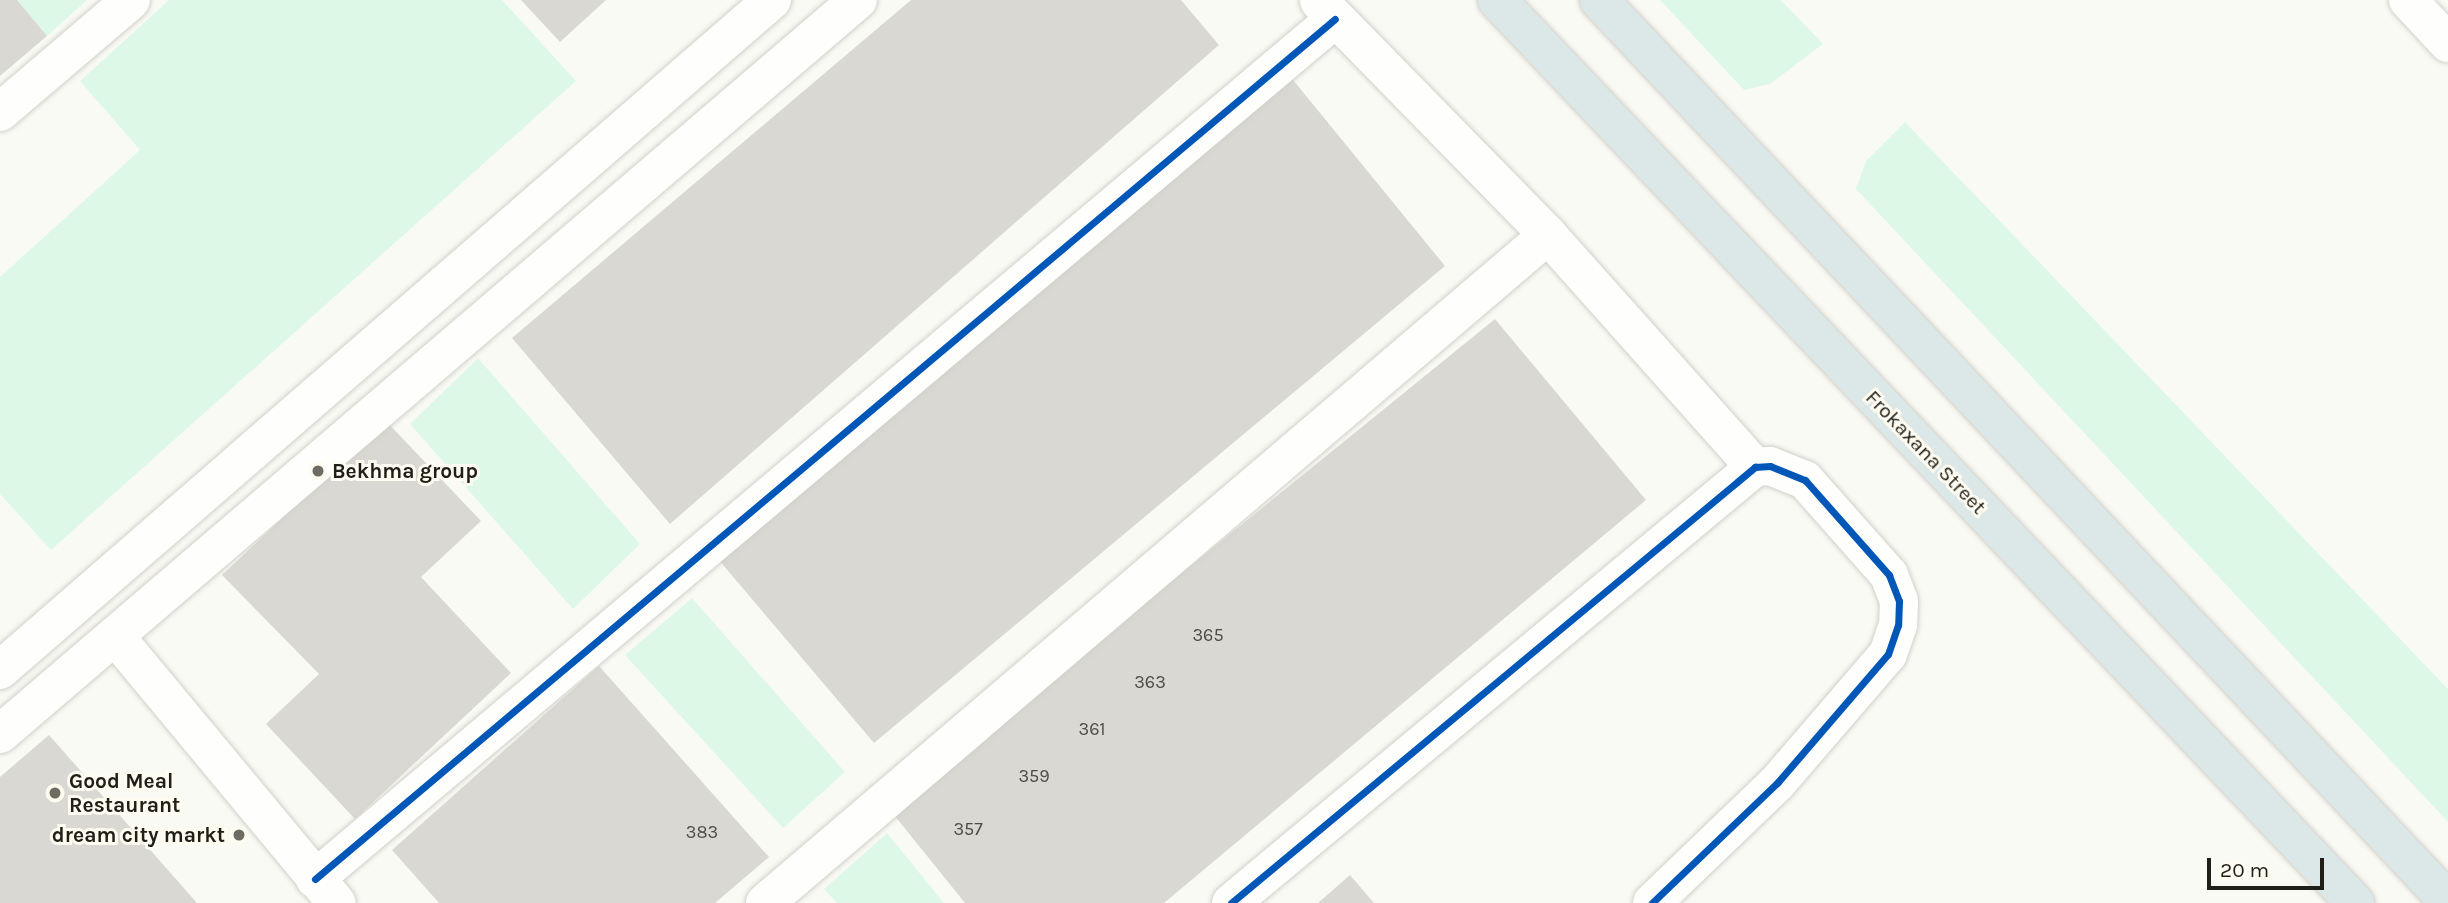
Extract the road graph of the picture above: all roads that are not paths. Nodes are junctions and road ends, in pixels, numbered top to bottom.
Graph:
1 (131, 0) edge
2 (858, 0) edge
3 (1497, 0) edge
4 (1599, 0) edge
5 (2408, 0) edge
6 (751, 6) edge
7 (1326, 9) edge
8 (2448, 43) edge
9 (0, 112) edge
10 (1548, 235) junction
11 (1755, 467) junction
12 (116, 636) junction
13 (0, 670) edge
14 (5, 722) edge
15 (326, 891) edge
16 (2448, 901) edge
17 (765, 903) edge
18 (1231, 903) edge
19 (1651, 903) edge
20 (2355, 903) edge

1 - 9 street
2 - 12 street
3 - 20 main road, Frokaxana Street
4 - 16 main road
5 - 8 street
6 - 13 street
7 - 10 street
7 - 15 street
10 - 11 street
10 - 17 street
11 - 18 street
11 - 19 street
12 - 14 street
12 - 15 street

